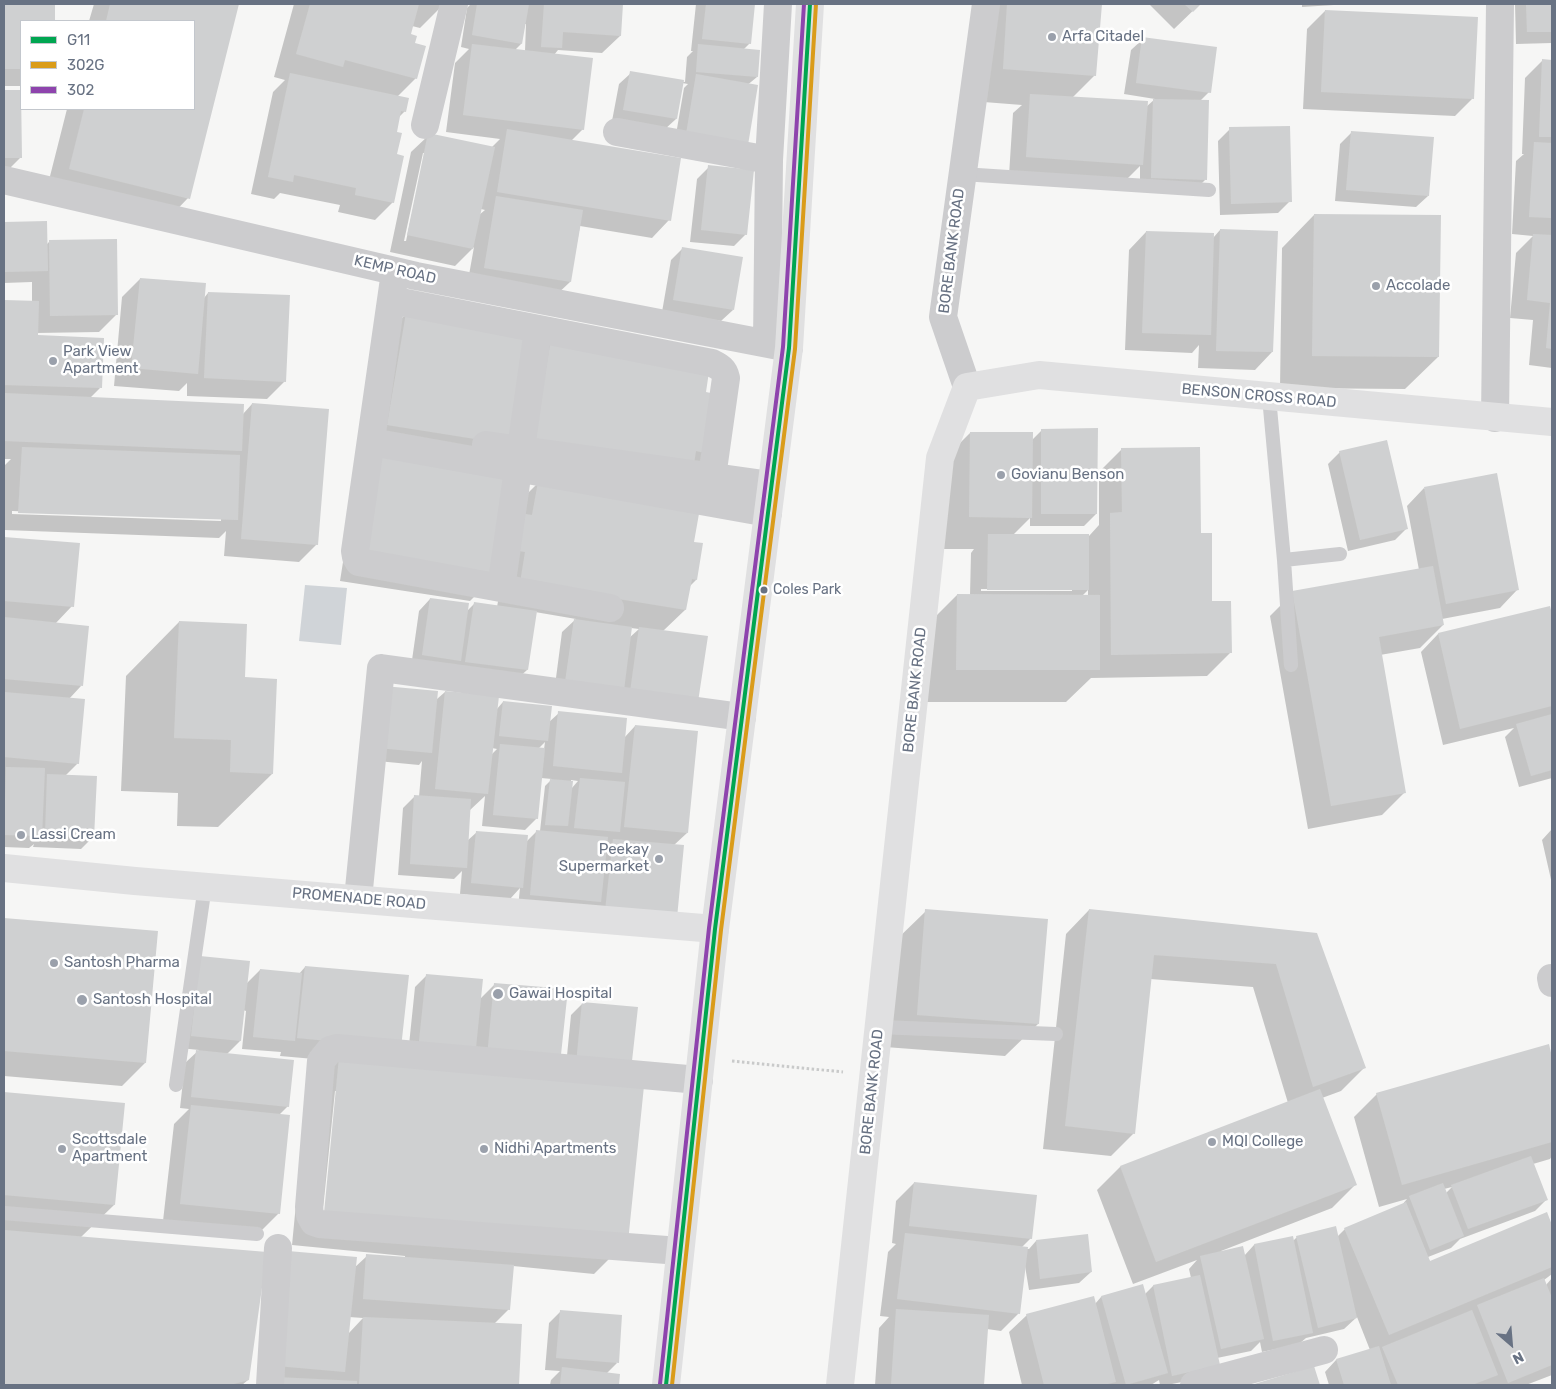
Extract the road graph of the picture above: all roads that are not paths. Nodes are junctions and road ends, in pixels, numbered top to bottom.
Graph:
1 (454, 4) edge
2 (778, 4) edge
3 (810, 4) edge
4 (986, 4) edge
5 (1500, 4) edge
6 (425, 125) dead end
7 (617, 132) dead end
8 (769, 160) junction
9 (962, 174) junction
10 (4, 180) edge
11 (1209, 190) dead end
12 (395, 272) junction
13 (391, 300) junction
14 (538, 330) junction
15 (778, 345) junction
16 (968, 387) junction
17 (1269, 397) junction
18 (1495, 418) junction
19 (1552, 422) edge
20 (372, 436) junction
21 (520, 459) junction
22 (712, 476) junction
23 (771, 485) junction
24 (768, 513) junction
25 (1340, 554) dead end
26 (1284, 560) junction
27 (501, 588) junction
28 (610, 608) dead end
29 (1291, 664) dead end
30 (742, 717) junction
31 (4, 868) edge
32 (205, 886) junction
33 (358, 899) junction
34 (715, 929) junction
35 (879, 1027) junction
36 (1056, 1034) dead end
37 (699, 1080) junction
38 (176, 1085) dead end
39 (4, 1213) edge
40 (268, 1241) joint
41 (680, 1251) junction
42 (1324, 1350) dead end
43 (270, 1385) edge
44 (666, 1385) edge
45 (840, 1385) edge
46 (1194, 1385) edge

1 - 6 street
2 - 8 street
3 - 15 street
4 - 9 street, BORE BANK ROAD
5 - 18 street
7 - 8 street
8 - 15 street
9 - 11 lane
9 - 16 street, BORE BANK ROAD
10 - 12 street, KEMP ROAD
12 - 13 street
12 - 15 street, KEMP ROAD
13 - 14 street
13 - 20 street
14 - 21 street
14 - 22 street
15 - 23 street
16 - 17 street, BENSON CROSS ROAD
16 - 35 street, BORE BANK ROAD
17 - 18 street, BENSON CROSS ROAD
17 - 26 lane
18 - 19 street, BENSON CROSS ROAD
20 - 21 street
20 - 27 street
21 - 22 street
21 - 24 street
21 - 27 street
22 - 23 street
23 - 24 street
24 - 30 street
25 - 26 lane
26 - 29 lane
27 - 28 street
30 - 33 street
30 - 34 street
31 - 32 street, PROMENADE ROAD
32 - 33 street, PROMENADE ROAD
32 - 38 lane
33 - 34 street, PROMENADE ROAD
34 - 37 street
35 - 36 lane
35 - 45 street, BORE BANK ROAD
37 - 41 street
37 - 41 street
39 - 40 lane
40 - 43 street
41 - 44 street
42 - 46 street

